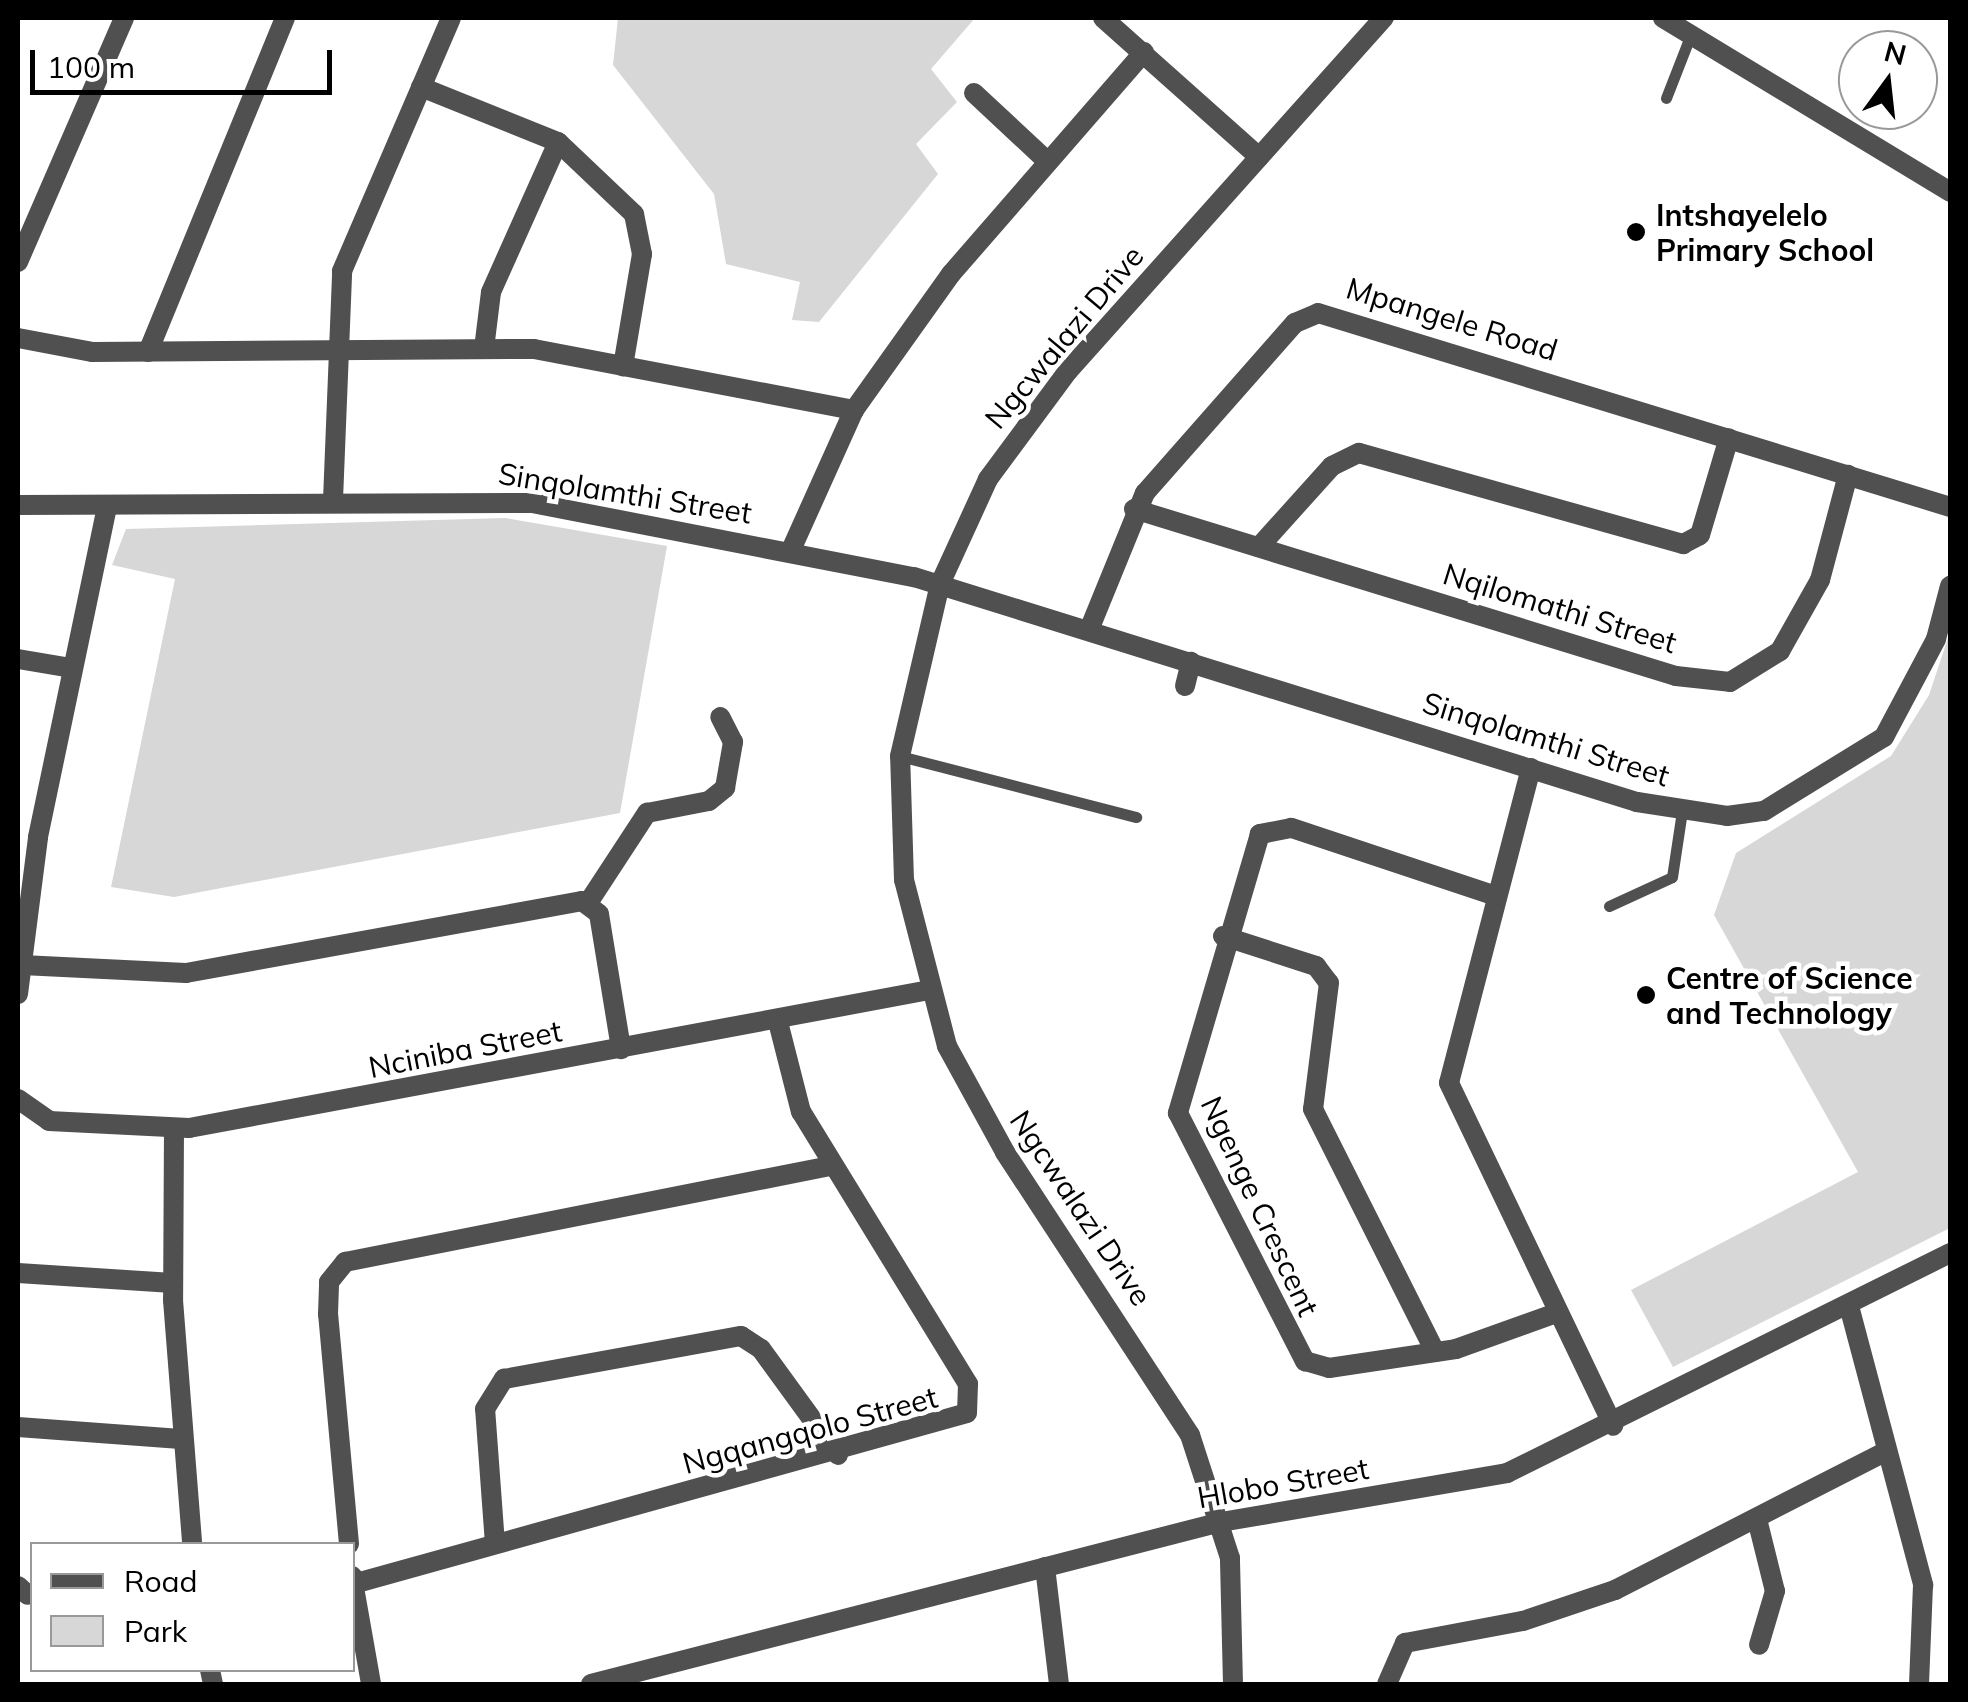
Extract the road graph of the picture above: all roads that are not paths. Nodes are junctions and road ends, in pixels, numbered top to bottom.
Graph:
1 (124, 18) edge
2 (286, 18) edge
3 (452, 18) edge
4 (1104, 18) edge
5 (1384, 18) edge
6 (1663, 18) edge
7 (1691, 34) junction
8 (1144, 52) junction
9 (420, 87) junction
10 (974, 92) dead end
11 (1666, 98) dead end
12 (558, 142) junction
13 (1259, 157) junction
14 (1048, 162) junction
15 (1948, 181) edge
16 (18, 262) edge
17 (18, 338) edge
18 (484, 348) junction
19 (333, 349) junction
20 (148, 352) junction
21 (623, 366) junction
22 (854, 410) junction
23 (1729, 438) junction
24 (1848, 475) junction
25 (23, 498) edge
26 (333, 500) junction
27 (1950, 507) edge
28 (107, 508) junction
29 (1134, 509) junction
30 (1258, 548) junction
31 (791, 550) junction
32 (940, 584) junction
33 (1950, 586) edge
34 (1088, 630) junction
35 (18, 659) edge
36 (1191, 662) junction
37 (71, 668) junction
38 (1185, 686) dead end
39 (720, 717) dead end
40 (900, 756) junction
41 (1531, 768) junction
42 (1682, 810) junction
43 (1136, 817) dead end
44 (1496, 896) junction
45 (588, 903) junction
46 (1610, 906) dead end
47 (1222, 936) junction
48 (22, 964) junction
49 (928, 990) junction
50 (18, 994) edge
51 (778, 1022) junction
52 (621, 1049) junction
53 (18, 1099) edge
54 (174, 1128) junction
55 (828, 1166) junction
56 (1950, 1253) edge
57 (18, 1273) edge
58 (173, 1283) junction
59 (1850, 1306) junction
60 (1554, 1314) junction
61 (1435, 1352) junction
62 (1612, 1426) junction
63 (18, 1427) edge
64 (181, 1439) junction
65 (1886, 1451) junction
66 (838, 1455) junction
67 (1756, 1519) junction
68 (1221, 1522) junction
69 (192, 1542) edge
70 (349, 1542) edge
71 (495, 1544) junction
72 (1046, 1567) junction
73 (355, 1584) edge
74 (355, 1590) edge
75 (1759, 1646) dead end
76 (371, 1684) edge
77 (591, 1684) edge
78 (1060, 1684) edge
79 (1234, 1684) edge
80 (1387, 1684) edge
81 (1919, 1684) edge

1 - 16 street
2 - 20 street
3 - 9 street
4 - 8 street
5 - 13 street, Ngcwalazi Drive
6 - 7 street
7 - 11 lane
7 - 15 street
8 - 13 street
8 - 14 street
9 - 12 street
9 - 19 street
10 - 14 street
12 - 18 street
12 - 21 street
13 - 32 street, Ngcwalazi Drive
14 - 22 street
17 - 20 street
18 - 19 street
18 - 21 street
19 - 20 street
19 - 26 street
21 - 22 street
22 - 31 street
23 - 24 street, Mpangele Road
23 - 29 street, Mpangele Road
23 - 30 street
24 - 27 street, Mpangele Road
24 - 30 street, Nqilomathi Street
25 - 28 street, Sinqolamthi Street
26 - 28 street, Sinqolamthi Street
26 - 31 street, Sinqolamthi Street
28 - 37 street
29 - 30 street, Nqilomathi Street
29 - 34 street, Mpangele Road
31 - 32 street, Sinqolamthi Street
32 - 34 street, Sinqolamthi Street
32 - 40 street, Ngcwalazi Drive
33 - 42 street, Sinqolamthi Street
34 - 36 street, Sinqolamthi Street
35 - 37 street
36 - 38 street
36 - 41 street, Sinqolamthi Street
37 - 48 street
39 - 45 street
40 - 43 lane
40 - 49 street, Ngcwalazi Drive
41 - 42 street, Sinqolamthi Street
41 - 44 street
42 - 46 lane
44 - 47 street, Ngenge Crescent
44 - 60 street
45 - 48 street
45 - 52 street
47 - 61 street
47 - 61 street, Ngenge Crescent
48 - 50 street
49 - 51 street, Nciniba Street
49 - 68 street, Ngcwalazi Drive
51 - 52 street, Nciniba Street
51 - 55 street, Ngqangqolo Street
52 - 54 street, Nciniba Street
53 - 54 street, Nciniba Street
54 - 58 street
55 - 66 street, Ngqangqolo Street
55 - 70 street
56 - 59 street, Hlobo Street
57 - 58 street
58 - 64 street
59 - 62 street, Hlobo Street
59 - 65 street
60 - 61 street, Ngenge Crescent
60 - 62 street
62 - 68 street, Hlobo Street
63 - 64 street
64 - 69 street
65 - 67 street
65 - 81 street
66 - 71 street, Ngqangqolo Street
66 - 71 street
67 - 75 street
67 - 80 street
68 - 72 street, Hlobo Street
68 - 79 street, Ngcwalazi Drive
71 - 73 street, Ngqangqolo Street
72 - 77 street, Hlobo Street
72 - 78 street
74 - 76 street

